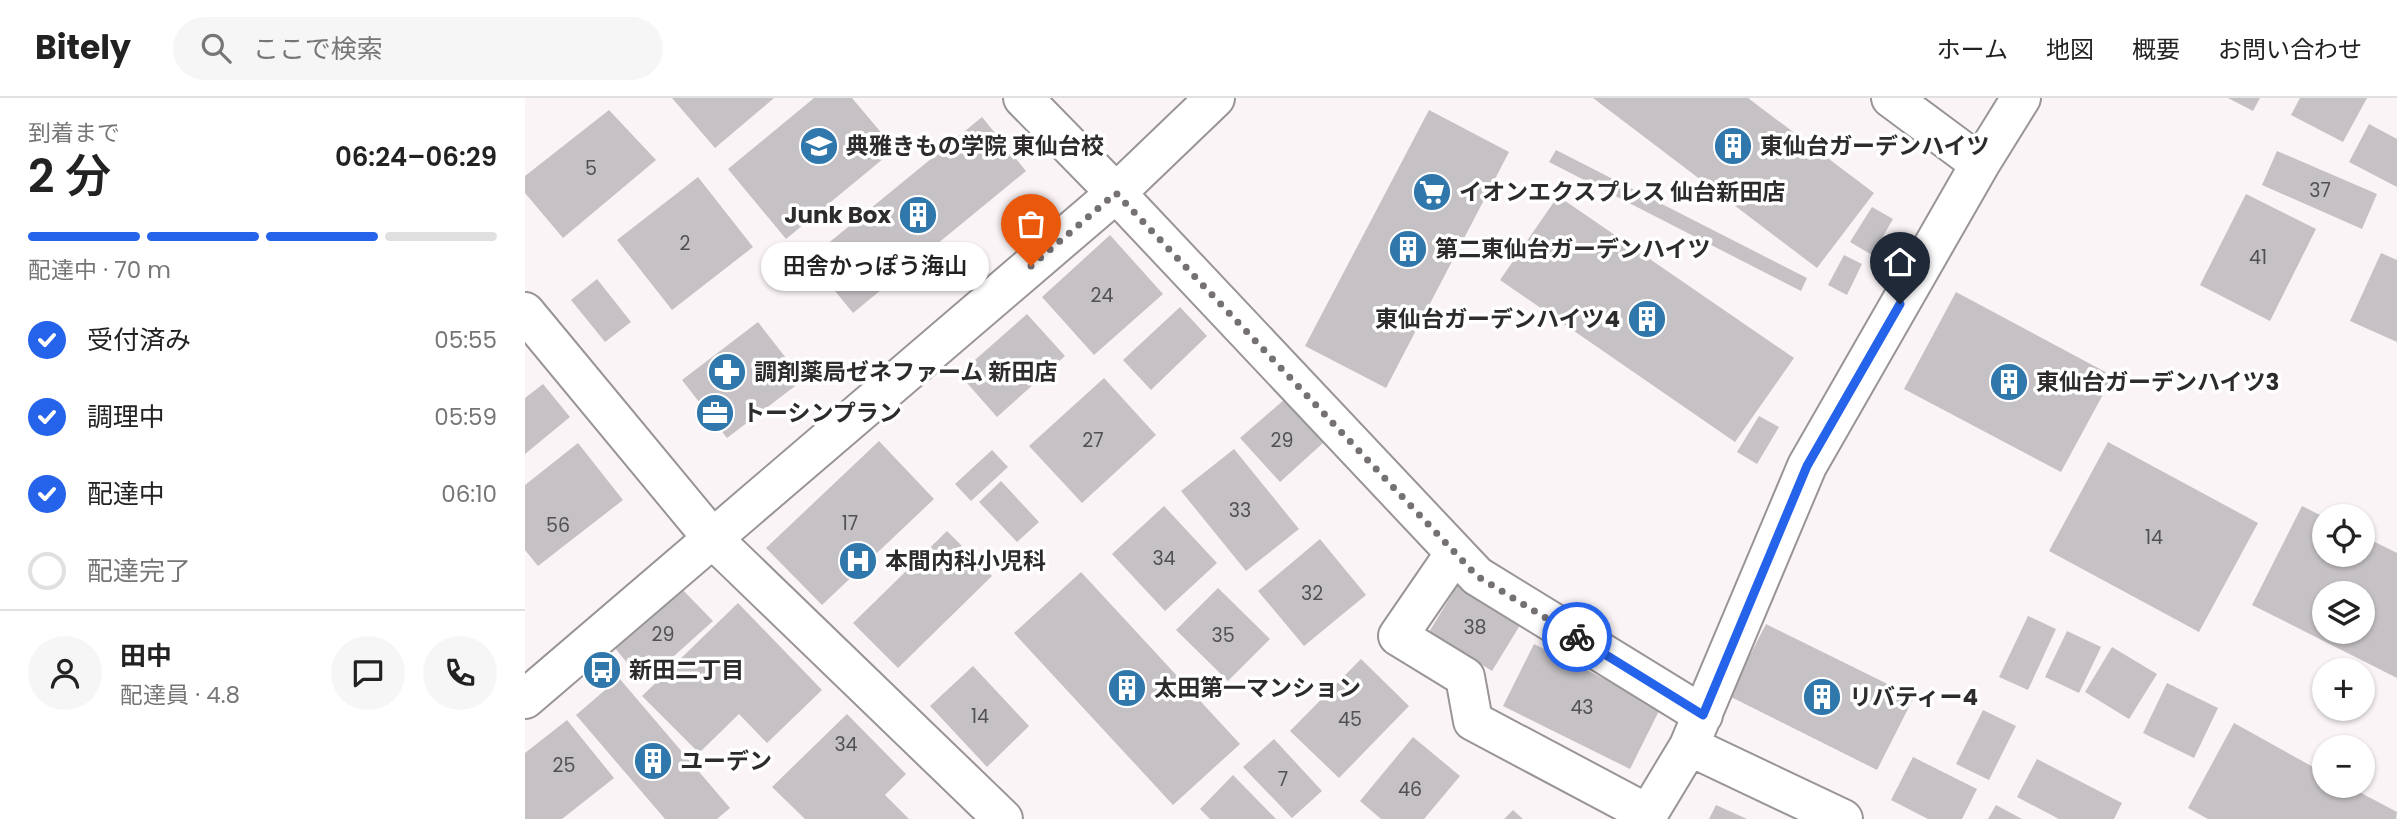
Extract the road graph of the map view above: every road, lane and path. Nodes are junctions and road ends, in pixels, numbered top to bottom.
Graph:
1 (1023, 98) edge
2 (1215, 98) edge
3 (1891, 98) edge
4 (2021, 98) edge
5 (1980, 164) junction
6 (1116, 193) junction
7 (525, 312) edge
8 (713, 539) junction
9 (1455, 553) junction
10 (525, 699) edge
11 (1696, 731) junction
12 (1647, 816) edge
13 (1003, 819) edge
14 (1843, 819) edge

1 - 6 street
2 - 6 street
3 - 5 street
4 - 5 street
5 - 11 street
6 - 8 street
6 - 9 street
7 - 8 street
8 - 10 street
8 - 13 street
9 - 11 street
9 - 12 street
11 - 12 street
11 - 14 street

